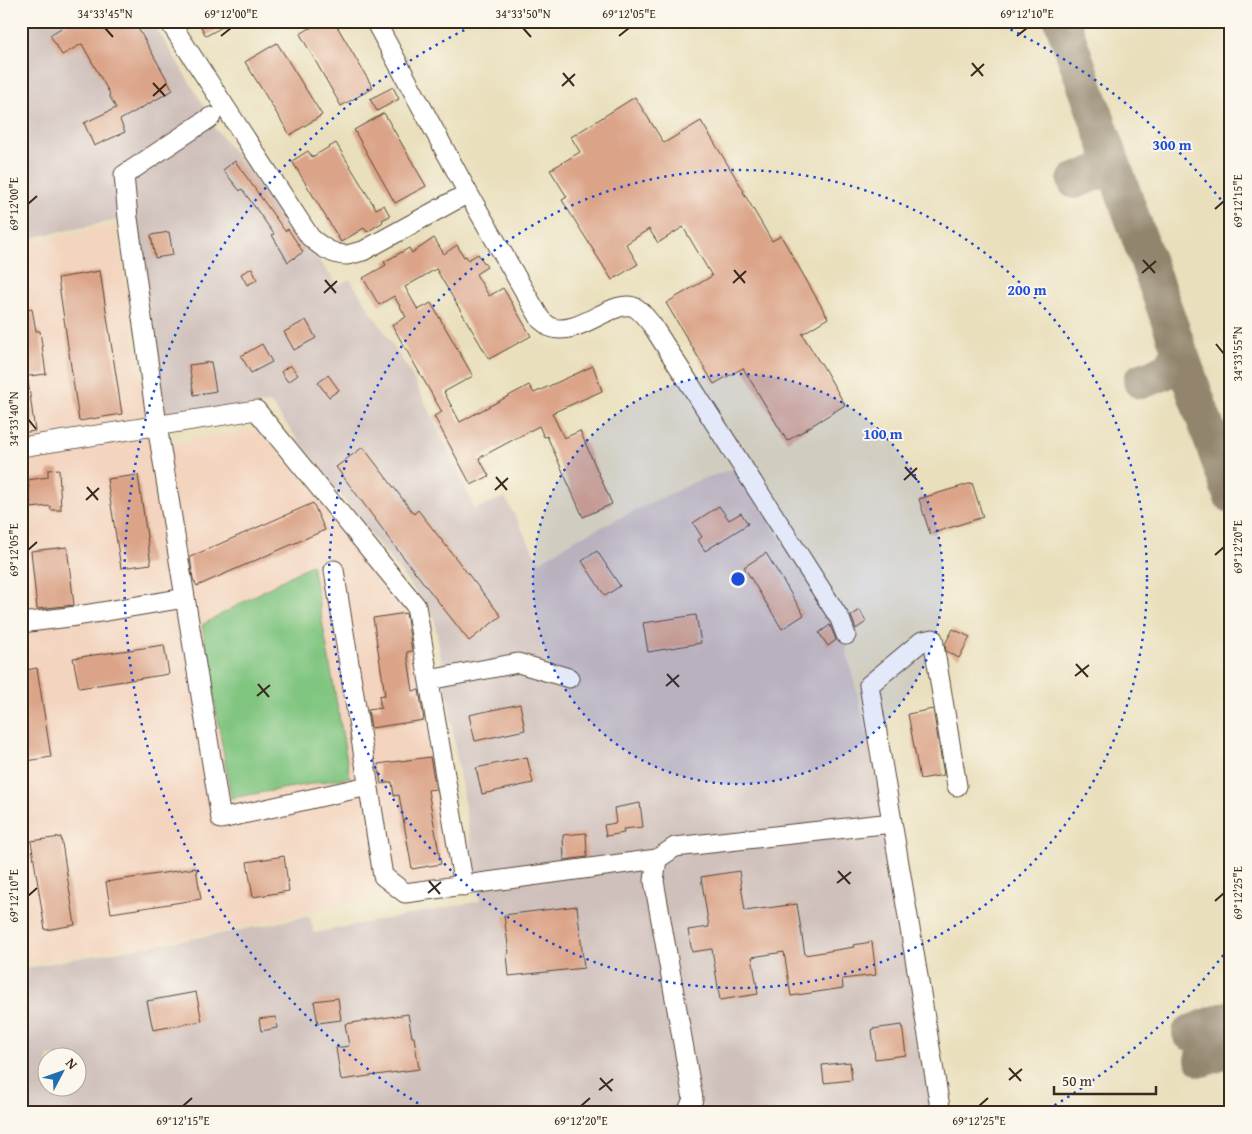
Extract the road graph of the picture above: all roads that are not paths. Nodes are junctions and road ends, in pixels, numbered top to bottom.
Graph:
1 (169, 21) edge
2 (375, 21) edge
3 (210, 117) dead end
4 (468, 193) junction
5 (157, 425) junction
6 (21, 447) edge
7 (334, 570) dead end
8 (185, 598) junction
9 (21, 623) edge
10 (846, 635) dead end
11 (569, 678) dead end
12 (429, 680) junction
13 (368, 786) junction
14 (957, 786) dead end
15 (892, 823) junction
16 (657, 859) junction
17 (464, 886) junction
18 (687, 1113) edge
19 (941, 1113) edge

1 - 4 lane
2 - 4 lane
3 - 5 lane
4 - 10 lane
5 - 6 lane
5 - 8 lane
5 - 12 lane
7 - 13 lane
8 - 9 lane
8 - 13 lane
11 - 12 lane
12 - 17 lane
13 - 17 lane
14 - 15 lane
15 - 16 lane
15 - 19 lane
16 - 17 lane
16 - 18 lane

